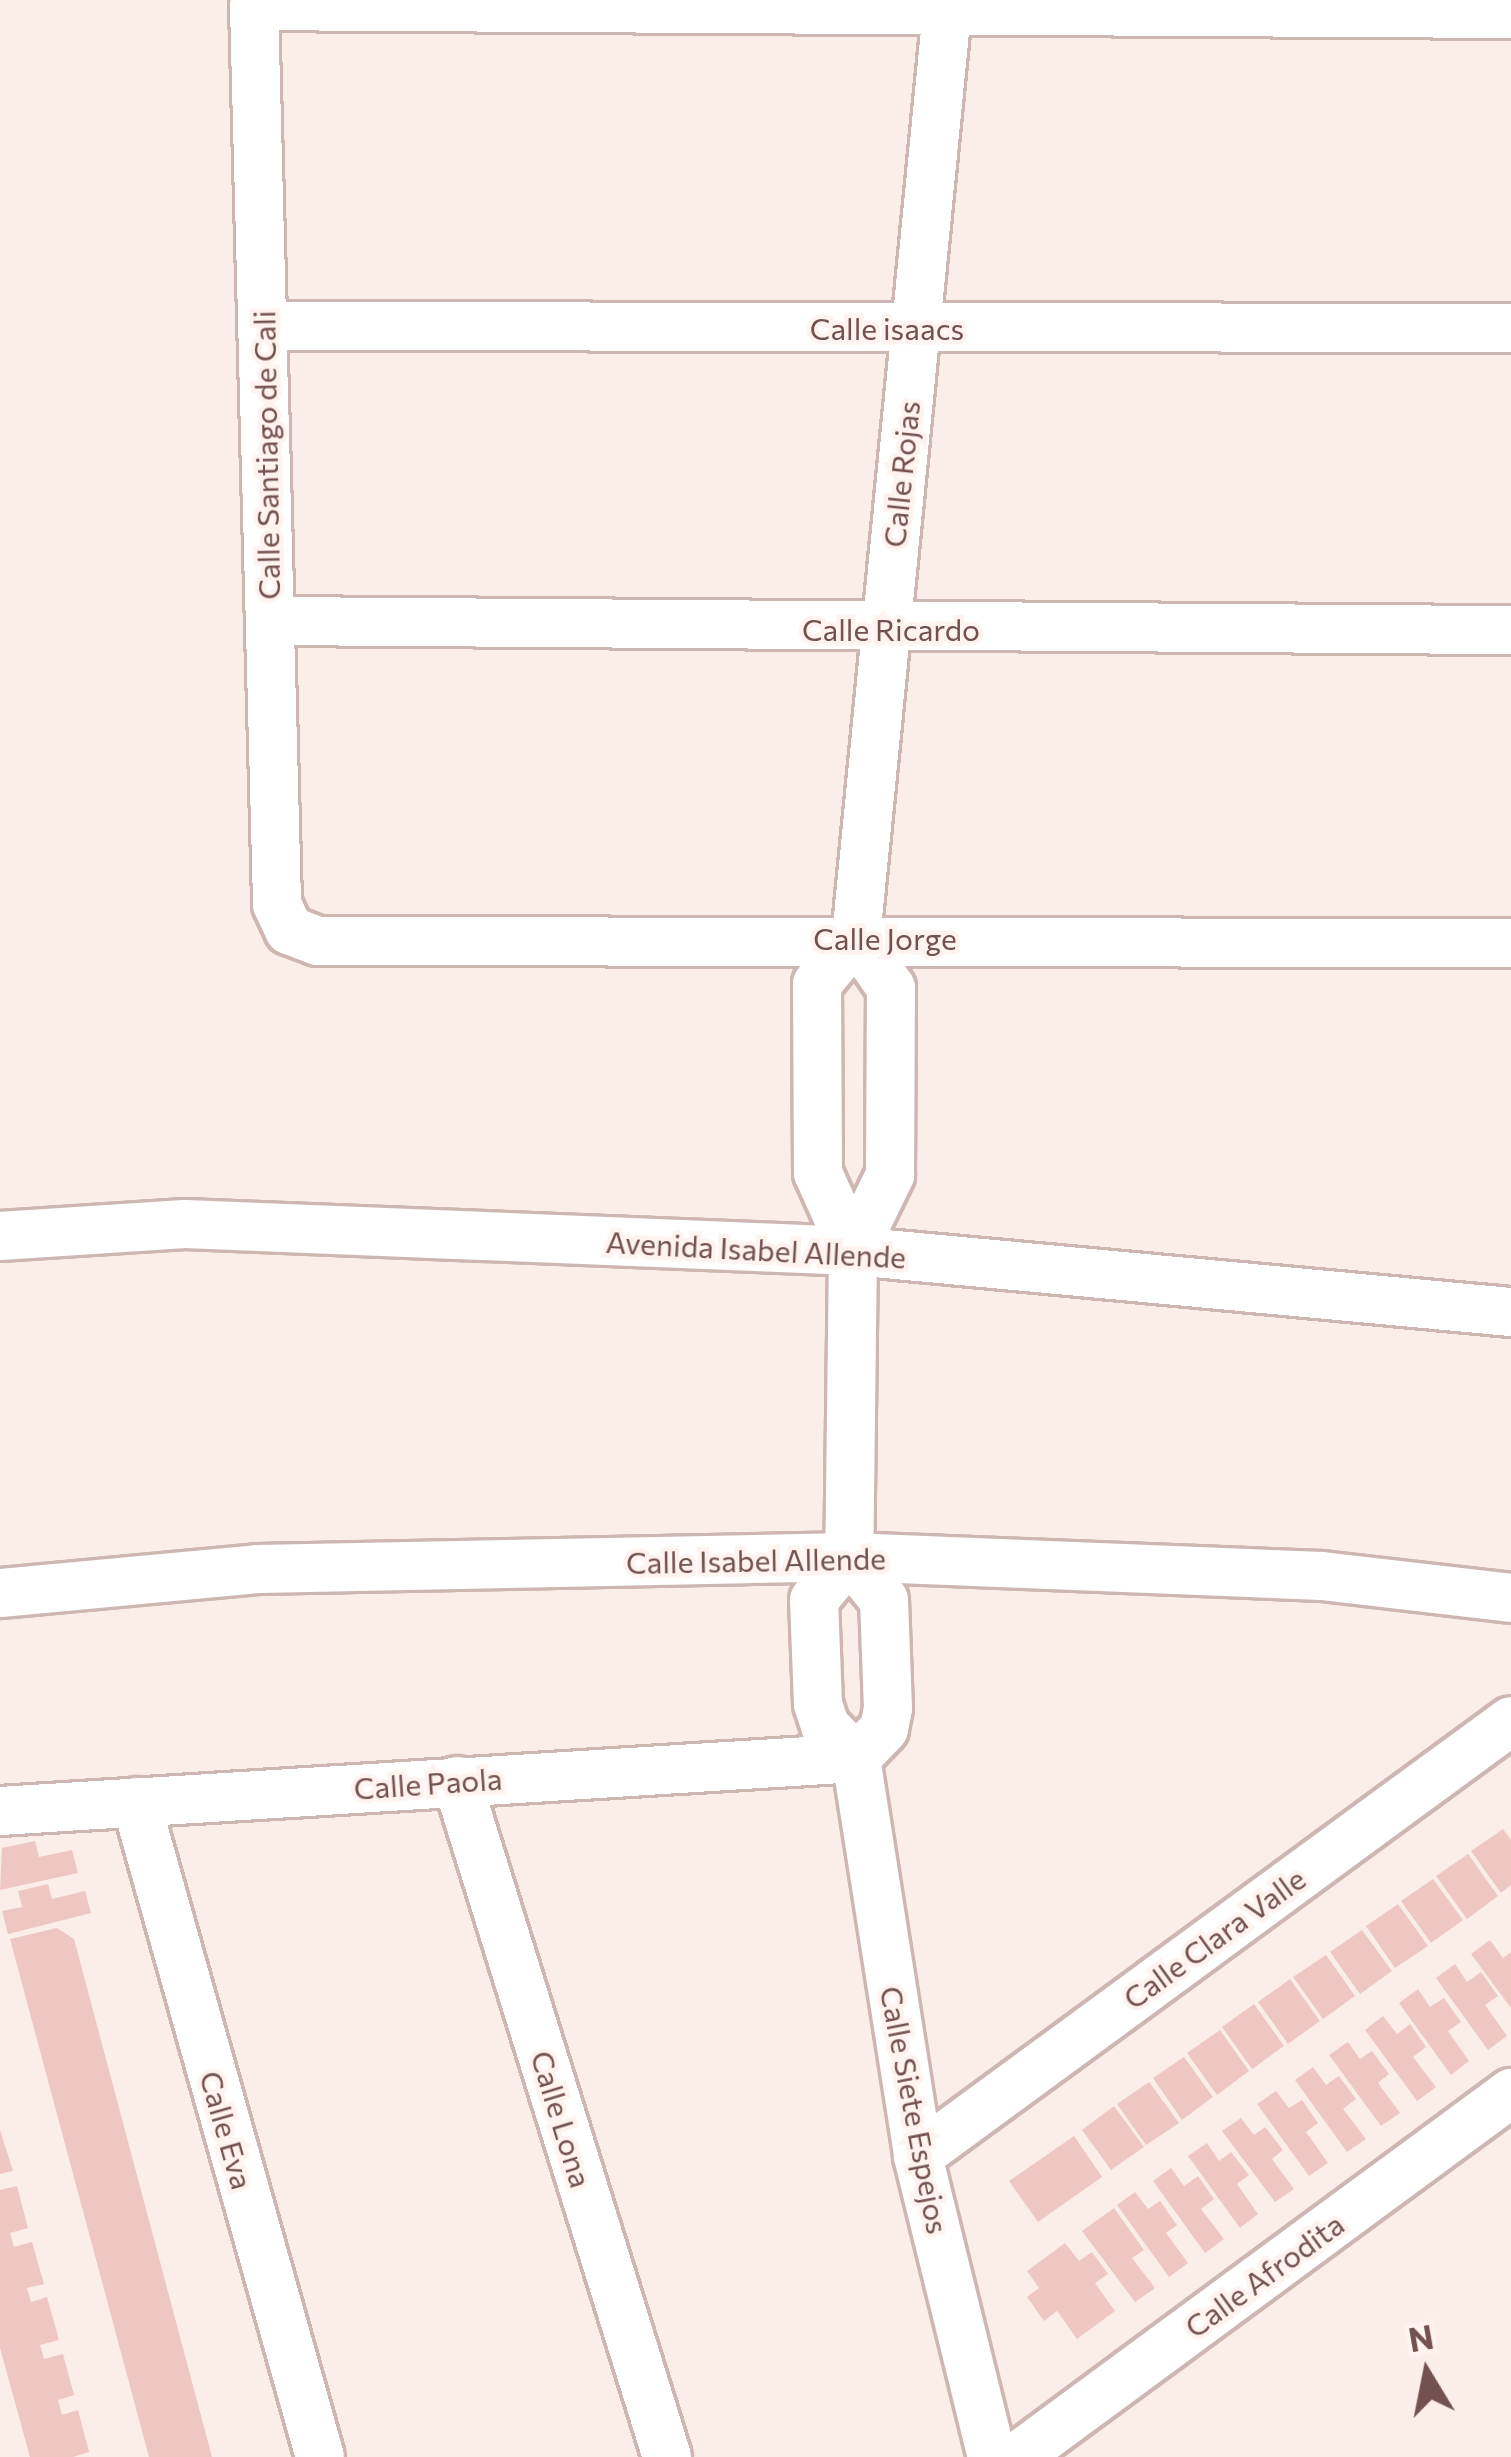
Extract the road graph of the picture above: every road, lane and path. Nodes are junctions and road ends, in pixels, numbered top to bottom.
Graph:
1 (947, 11) junction
2 (1511, 14) edge
3 (263, 326) junction
4 (916, 328) junction
5 (1511, 328) edge
6 (270, 621) junction
7 (886, 629) junction
8 (1511, 630) edge
9 (278, 904) joint
10 (856, 937) junction
11 (1511, 943) edge
12 (818, 1080) junction
13 (890, 1084) junction
14 (0, 1236) edge
15 (853, 1251) junction
16 (1511, 1312) edge
17 (849, 1557) junction
18 (0, 1592) edge
19 (1511, 1598) edge
20 (1511, 1720) edge
21 (856, 1758) junction
22 (457, 1781) junction
23 (136, 1802) junction
24 (0, 1811) edge
25 (1511, 2093) edge
26 (917, 2156) junction
27 (320, 2457) edge
28 (667, 2457) edge
29 (992, 2457) edge
30 (1017, 2457) edge

1 - 2 street
1 - 3 street, Calle Santiago de Cali
1 - 4 street, Calle Rojas
3 - 4 street, Calle isaacs
3 - 6 street, Calle Santiago de Cali
4 - 5 street, Calle isaacs
4 - 7 street, Calle Rojas
6 - 7 street, Calle Ricardo
6 - 9 street, Calle Santiago de Cali
7 - 8 street, Calle Ricardo
7 - 10 street, Calle Rojas
9 - 10 street, Calle Jorge
10 - 11 street, Calle Jorge
10 - 12 street
10 - 13 street
12 - 13 street
12 - 15 street
13 - 15 street
14 - 15 street, Avenida Isabel Allende
15 - 16 street, Avenida Isabel Allende
15 - 17 street
17 - 18 street, Calle Isabel Allende
17 - 19 street, Calle Isabel Allende
17 - 21 street
17 - 21 street, Calle Siete Espejos
20 - 26 street, Calle Clara Valle
21 - 22 street, Calle Paola
21 - 26 street, Calle Siete Espejos
22 - 23 street, Calle Paola
22 - 28 street, Calle Lona
23 - 24 street, Calle Paola
23 - 27 street, Calle Eva
25 - 30 street, Calle Afrodita
26 - 29 street, Calle Siete Espejos

